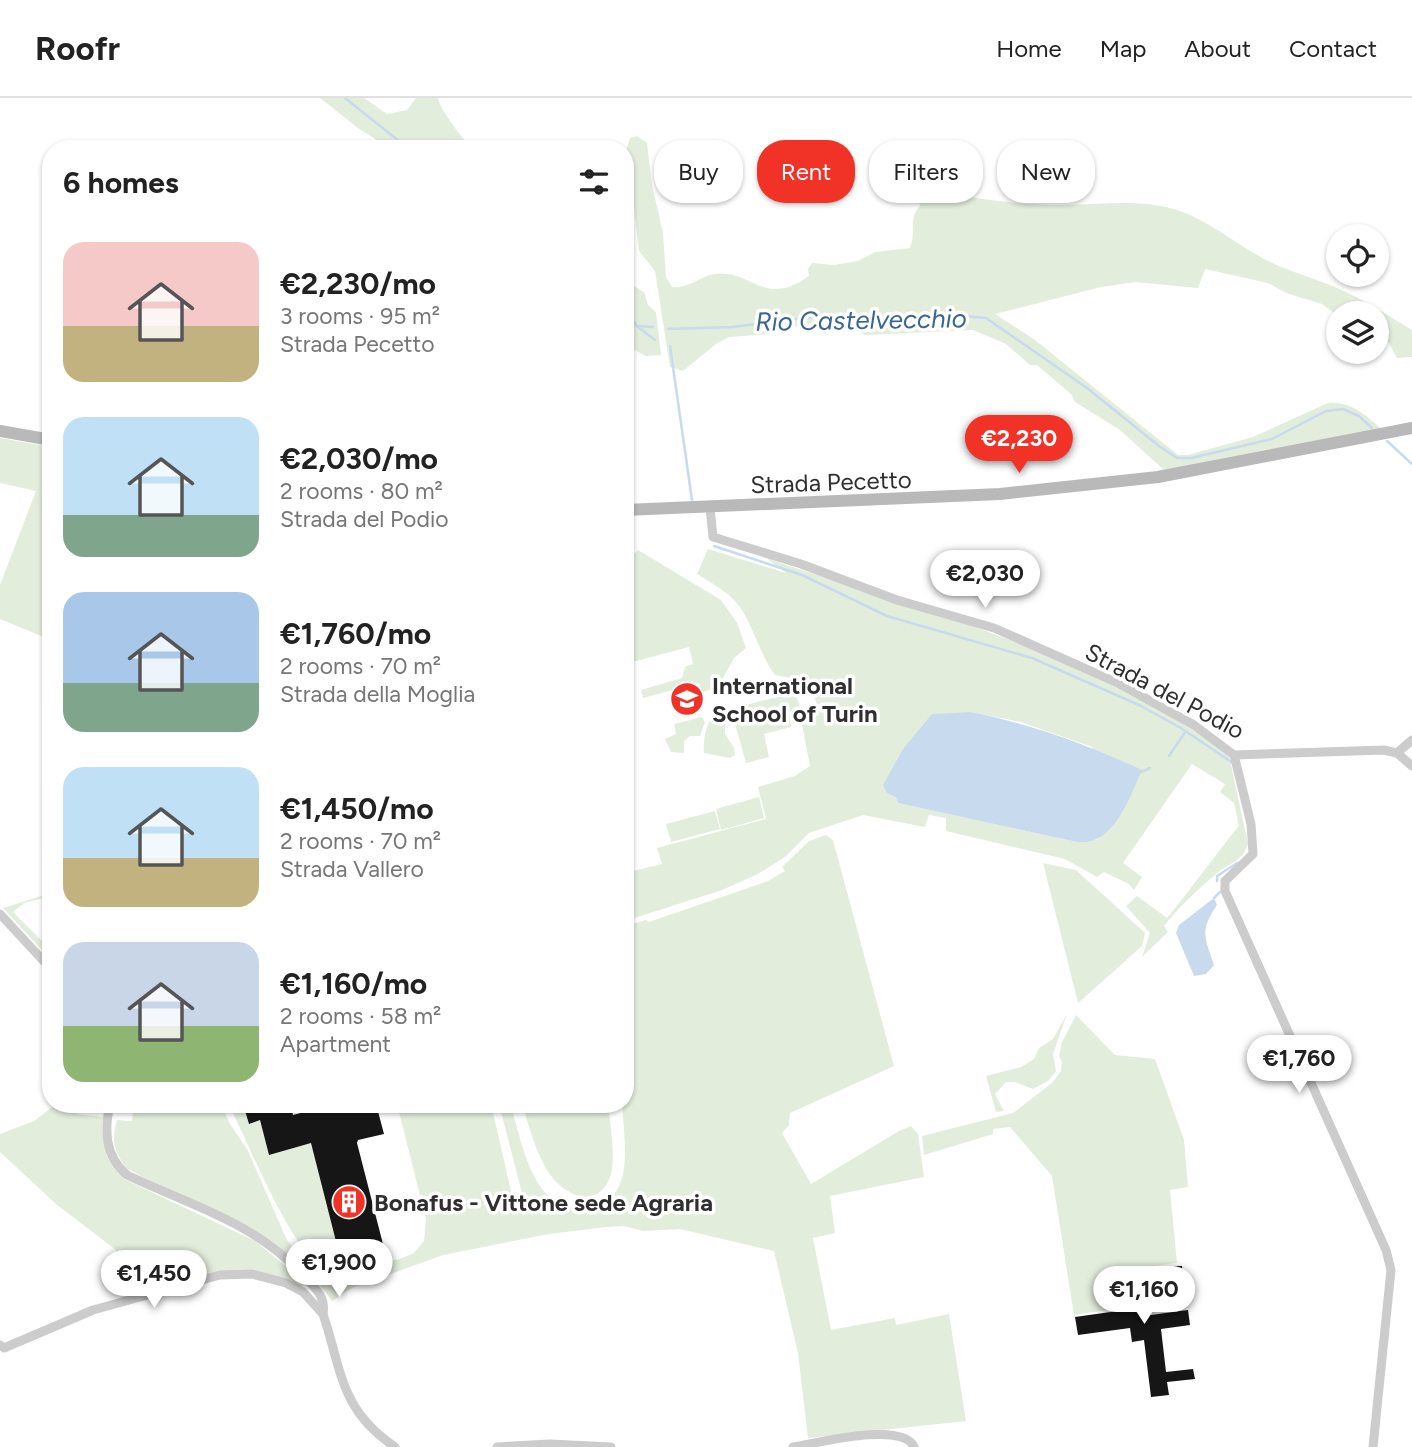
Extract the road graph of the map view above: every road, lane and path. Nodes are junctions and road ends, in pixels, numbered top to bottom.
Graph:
1 (1412, 428) edge
2 (0, 431) edge
3 (42, 438) edge
4 (710, 508) junction
5 (634, 510) edge
6 (1412, 740) edge
7 (1397, 753) junction
8 (1234, 755) junction
9 (1412, 766) edge
10 (0, 914) edge
11 (42, 959) edge
12 (108, 1113) edge
13 (323, 1314) junction
14 (0, 1345) edge
15 (395, 1447) edge
16 (497, 1447) edge
17 (611, 1447) edge
18 (793, 1447) edge
19 (914, 1447) edge
20 (1373, 1447) edge

1 - 4 main road, Strada Pecetto
2 - 3 main road
4 - 5 main road, Strada Pecetto
4 - 8 street, Strada del Podio
6 - 7 street
7 - 8 street, Strada del Podio
7 - 9 street
8 - 20 street
10 - 11 street
12 - 13 street
13 - 14 street
13 - 15 street
16 - 17 street
18 - 19 street

